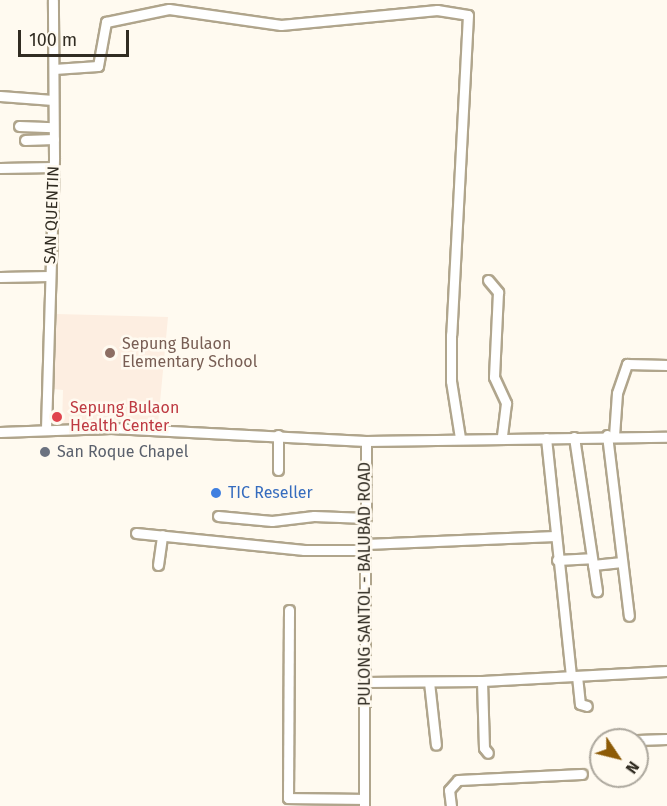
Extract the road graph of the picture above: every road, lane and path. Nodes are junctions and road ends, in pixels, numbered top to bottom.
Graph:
1 (53, 0) edge
2 (54, 69) junction
3 (0, 96) edge
4 (53, 100) junction
5 (19, 126) dead end
6 (53, 127) junction
7 (54, 139) junction
8 (25, 140) dead end
9 (54, 166) junction
10 (0, 168) edge
11 (50, 276) junction
12 (0, 277) edge
13 (488, 280) dead end
14 (667, 364) edge
15 (46, 429) junction
16 (0, 432) edge
17 (278, 435) junction
18 (611, 435) junction
19 (574, 437) junction
20 (667, 437) edge
21 (460, 438) junction
22 (502, 438) junction
23 (546, 438) junction
24 (366, 441) junction
25 (278, 470) dead end
26 (218, 516) dead end
27 (366, 518) junction
28 (136, 533) dead end
29 (162, 535) junction
30 (555, 536) junction
31 (366, 547) junction
32 (558, 560) junction
33 (592, 562) junction
34 (622, 562) junction
35 (158, 565) dead end
36 (597, 591) dead end
37 (289, 610) dead end
38 (629, 616) dead end
39 (667, 671) edge
40 (574, 676) junction
41 (482, 681) junction
42 (364, 682) junction
43 (429, 682) junction
44 (587, 706) dead end
45 (667, 739) edge
46 (649, 740) edge
47 (436, 745) dead end
48 (488, 753) dead end
49 (582, 774) dead end
50 (299, 802) edge
51 (364, 803) edge
52 (451, 806) edge

1 - 2 street, SAN QUENTIN
2 - 4 street, SAN QUENTIN
2 - 21 street
3 - 4 street
4 - 6 street, SAN QUENTIN
5 - 6 street
6 - 7 street, SAN QUENTIN
7 - 8 street
7 - 9 street, SAN QUENTIN
9 - 10 street
9 - 11 street, SAN QUENTIN
11 - 12 street
11 - 15 street, SAN QUENTIN
13 - 22 street
14 - 18 street
15 - 16 street, PULONG SANTOL - BALUBAD ROAD
15 - 17 street, PULONG SANTOL - BALUBAD ROAD
17 - 24 street, PULONG SANTOL - BALUBAD ROAD
17 - 25 street
18 - 19 street
18 - 20 street
18 - 34 street
19 - 23 street
19 - 33 street
21 - 22 street
21 - 24 street
22 - 23 street
23 - 30 street
24 - 27 street, PULONG SANTOL - BALUBAD ROAD
26 - 27 street
27 - 31 street, PULONG SANTOL - BALUBAD ROAD
28 - 29 street
29 - 31 street
29 - 35 street
30 - 31 street
30 - 32 street
31 - 42 street, PULONG SANTOL - BALUBAD ROAD
32 - 33 street
32 - 40 street
33 - 34 street
33 - 36 street
34 - 38 street
37 - 50 street
39 - 40 street
40 - 41 street
40 - 44 street
41 - 43 street
41 - 48 street
42 - 43 street
42 - 51 street, PULONG SANTOL - BALUBAD ROAD
43 - 47 street
45 - 46 street
49 - 52 street
50 - 51 street

